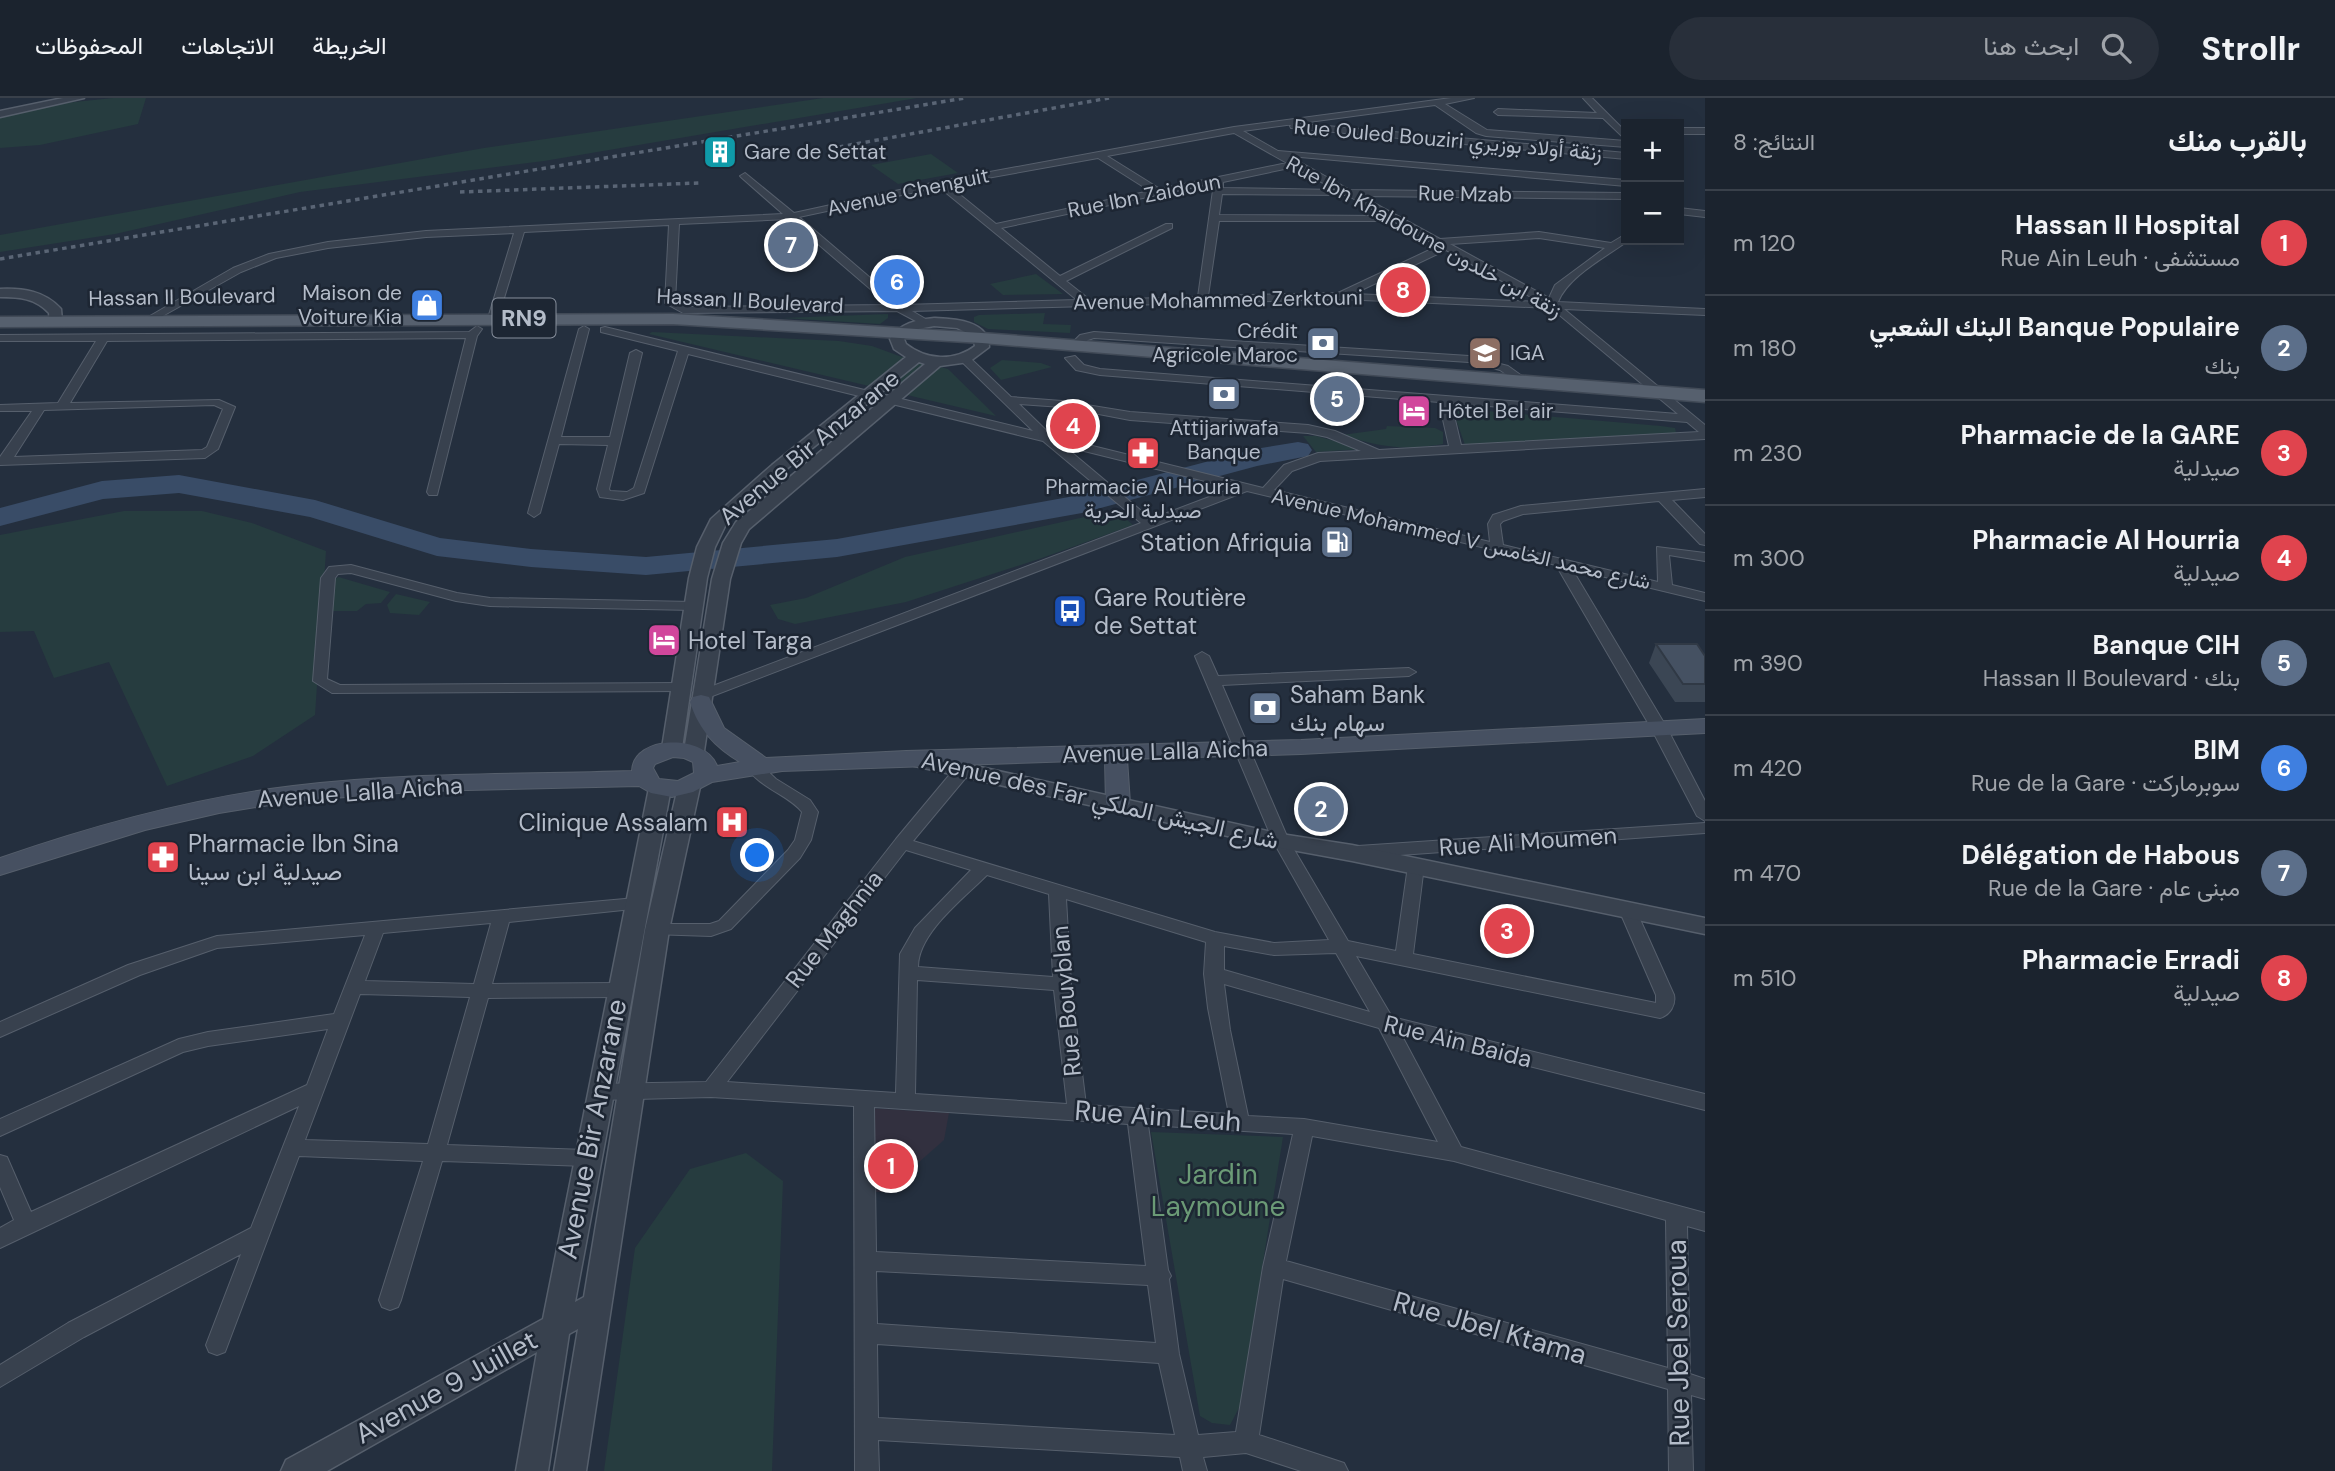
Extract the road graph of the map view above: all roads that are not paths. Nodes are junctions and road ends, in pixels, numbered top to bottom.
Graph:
1 (79, 98) edge
2 (1470, 98) edge
3 (1587, 98) edge
4 (1379, 99) edge
5 (1435, 101) junction
6 (1411, 104) junction
7 (1498, 112) dead end
8 (0, 114) edge
9 (1606, 116) junction
10 (1270, 124) junction
11 (1234, 130) junction
12 (1621, 130) edge
13 (1684, 131) edge
14 (1705, 131) edge
15 (1621, 144) edge
16 (1500, 145) junction
17 (1274, 152) junction
18 (1099, 155) junction
19 (1621, 156) edge
20 (1294, 164) junction
21 (1482, 170) junction
22 (1495, 171) junction
23 (745, 176) dead end
24 (1621, 183) edge
25 (941, 184) junction
26 (1219, 186) junction
27 (1159, 193) junction
28 (1347, 193) junction
29 (1488, 194) junction
30 (1621, 197) edge
31 (1684, 212) edge
32 (1705, 214) edge
33 (792, 216) junction
34 (1216, 218) junction
35 (1393, 219) junction
36 (674, 222) junction
37 (1169, 226) dead end
38 (993, 227) junction
39 (520, 230) junction
40 (1621, 242) edge
41 (1440, 244) junction
42 (1616, 247) junction
43 (1059, 279) junction
44 (0, 293) edge
45 (1339, 296) junction
46 (1203, 298) junction
47 (1086, 302) junction
48 (1552, 304) junction
49 (973, 305) junction
50 (898, 307) junction
51 (1705, 312) edge
52 (493, 318) junction
53 (148, 320) junction
54 (55, 321) junction
55 (0, 322) edge
56 (925, 323) junction
57 (960, 324) junction
58 (584, 329) junction
59 (605, 330) junction
60 (0, 331) edge
61 (475, 332) junction
62 (0, 338) edge
63 (103, 338) junction
64 (900, 339) junction
65 (684, 349) junction
66 (975, 349) junction
67 (1072, 352) junction
68 (636, 353) dead end
69 (916, 357) junction
70 (937, 360) junction
71 (1375, 388) junction
72 (1658, 391) junction
73 (867, 396) junction
74 (1705, 396) edge
75 (891, 400) junction
76 (1008, 400) junction
77 (1444, 400) junction
78 (1674, 405) junction
79 (40, 407) junction
80 (62, 407) junction
81 (0, 408) edge
82 (1698, 413) edge
83 (1705, 433) edge
84 (1047, 438) junction
85 (554, 440) junction
86 (613, 441) junction
87 (1456, 448) junction
88 (1377, 454) junction
89 (2, 461) edge
90 (1240, 486) junction
91 (433, 492) dead end
92 (1266, 492) junction
93 (1705, 493) edge
94 (1662, 497) junction
95 (534, 513) dead end
96 (1150, 524) junction
97 (1705, 541) edge
98 (1497, 547) junction
99 (1705, 557) edge
100 (1560, 562) junction
101 (1665, 587) junction
102 (1705, 597) edge
103 (693, 606) junction
104 (1202, 656) dead end
105 (706, 667) junction
106 (1409, 672) dead end
107 (738, 680) junction
108 (1212, 681) junction
109 (681, 687) junction
110 (701, 699) junction
111 (1705, 726) edge
112 (1659, 728) junction
113 (1242, 749) junction
114 (1116, 753) junction
115 (908, 757) junction
116 (693, 765) junction
117 (755, 766) junction
118 (962, 771) junction
119 (650, 776) junction
120 (1118, 803) junction
121 (1705, 816) edge
122 (1705, 828) edge
123 (1281, 841) junction
124 (902, 843) junction
125 (1352, 853) junction
126 (0, 854) edge
127 (1416, 866) junction
128 (0, 867) edge
129 (982, 869) junction
130 (1058, 891) junction
131 (636, 904) junction
132 (1629, 912) junction
133 (502, 916) junction
134 (1705, 926) edge
135 (376, 928) junction
136 (657, 930) junction
137 (1215, 938) junction
138 (1340, 946) junction
139 (1404, 957) junction
140 (907, 973) junction
141 (1213, 974) junction
142 (1062, 984) junction
143 (352, 987) junction
144 (620, 990) junction
145 (479, 991) junction
146 (339, 1020) junction
147 (1386, 1023) junction
148 (0, 1030) edge
149 (711, 1089) junction
150 (632, 1090) junction
151 (312, 1091) junction
152 (599, 1092) junction
153 (864, 1100) junction
154 (905, 1101) junction
155 (1705, 1102) edge
156 (1077, 1111) junction
157 (1137, 1115) junction
158 (1240, 1121) junction
159 (1304, 1127) junction
160 (0, 1128) edge
161 (291, 1147) junction
162 (435, 1153) junction
163 (1454, 1153) junction
164 (586, 1158) junction
165 (0, 1163) edge
166 (1676, 1214) junction
167 (1705, 1222) edge
168 (26, 1224) junction
169 (261, 1233) junction
170 (0, 1239) edge
171 (866, 1261) junction
172 (1274, 1267) junction
173 (1160, 1276) junction
174 (390, 1300) dead end
175 (595, 1305) junction
176 (555, 1326) junction
177 (866, 1332) junction
178 (217, 1345) dead end
179 (1168, 1354) junction
180 (0, 1377) edge
181 (1678, 1381) junction
182 (1705, 1389) edge
183 (866, 1428) junction
184 (1246, 1442) junction
185 (1191, 1447) junction
186 (297, 1471) edge
187 (532, 1471) edge
188 (570, 1471) edge
189 (867, 1471) edge
190 (1195, 1471) edge
191 (1336, 1471) edge
192 (1681, 1471) edge

1 - 8 street
2 - 5 street, Avenue Chenguit
3 - 9 street
4 - 6 street
5 - 6 street, Avenue Chenguit
5 - 15 street
6 - 10 street, Avenue Chenguit
7 - 9 street
9 - 12 street
10 - 11 street, Avenue Chenguit
10 - 16 street, Rue Ouled Bouziri زنقة أولاد بوزيري
11 - 17 street, Rue Ibn Khaldoune زنقة ابن خلدون
11 - 18 street, Avenue Chenguit
13 - 14 street
16 - 19 street, Rue Ouled Bouziri زنقة أولاد بوزيري
16 - 22 street
17 - 20 street, Rue Ibn Khaldoune زنقة ابن خلدون
17 - 21 street
18 - 25 street, Avenue Chenguit
18 - 27 street
20 - 26 street, Rue Ibn Zaidoun
20 - 28 street, Rue Ibn Khaldoune زنقة ابن خلدون
21 - 22 street
21 - 29 street
22 - 24 street
23 - 33 street
25 - 33 street, Avenue Chenguit
25 - 38 street
26 - 27 street, Rue Ibn Zaidoun
26 - 28 street, Rue Mzab
26 - 34 street
27 - 38 street, Rue Ibn Zaidoun
28 - 29 street, Rue Mzab
28 - 35 street, Rue Ibn Khaldoune زنقة ابن خلدون
29 - 30 street, Rue Mzab
31 - 32 street
33 - 36 street, Avenue Chenguit
33 - 50 street
34 - 35 street
34 - 46 street
35 - 41 street, Rue Ibn Khaldoune زنقة ابن خلدون
36 - 39 street, Avenue Chenguit
36 - 50 street, Avenue Mohammed Zerktouni
37 - 43 street
38 - 43 street
39 - 52 street
39 - 53 street, Avenue Chenguit
40 - 42 street
41 - 42 street
41 - 45 street
41 - 48 street, Rue Ibn Khaldoune زنقة ابن خلدون
42 - 48 street
43 - 47 street
44 - 54 street
45 - 46 street, Avenue Mohammed Zerktouni
45 - 48 street, Avenue Mohammed Zerktouni
46 - 47 street, Avenue Mohammed Zerktouni
47 - 49 street, Avenue Mohammed Zerktouni
48 - 51 street, Avenue Mohammed Zerktouni
48 - 72 street, Rue Ibn Khaldoune زنقة ابن خلدون
49 - 50 street, Avenue Mohammed Zerktouni
49 - 57 street
50 - 56 street
52 - 53 main road, Hassan II Boulevard / RN9
52 - 64 main road, Hassan II Boulevard / RN9
53 - 54 main road, Hassan II Boulevard / RN9
54 - 55 main road, Hassan II Boulevard / RN9
56 - 57 street, RN9
56 - 64 street, RN9
57 - 66 street, RN9
58 - 59 main road, Hassan II Boulevard / RN9
58 - 61 main road, Hassan II Boulevard / RN9
58 - 85 street
59 - 64 main road, Hassan II Boulevard / RN9
59 - 65 street, Avenue Mohammed V شارع محمد الخامس
60 - 61 main road, Hassan II Boulevard / RN9
61 - 63 street
61 - 91 street
62 - 63 street
63 - 80 street
64 - 66 main road, Hassan II Boulevard / RN9
64 - 69 street, RN9
65 - 73 street, Avenue Mohammed V شارع محمد الخامس
65 - 86 street
66 - 67 main road, Hassan II Boulevard / RN9
66 - 70 street, RN9
66 - 76 street
67 - 71 main road, Hassan II Boulevard / RN9
67 - 72 main road, Hassan II Boulevard / RN9
68 - 86 street
69 - 70 street, RN9
69 - 73 street, Avenue Bir Anzarane
70 - 75 street, Avenue Bir Anzarane
71 - 77 street
71 - 78 main road, Hassan II Boulevard / RN9
72 - 74 main road, Hassan II Boulevard / RN9
72 - 78 street, Rue Ibn Khaldoune زنقة ابن خلدون
73 - 75 street, Avenue Mohammed V شارع محمد الخامس
73 - 103 street, Avenue Bir Anzarane
75 - 84 street, Avenue Mohammed V شارع محمد الخامس
75 - 105 street, Avenue Bir Anzarane
76 - 84 street
76 - 88 street
77 - 82 street
77 - 87 street
78 - 82 main road, Hassan II Boulevard / RN9
79 - 80 street
79 - 81 street
79 - 89 street
80 - 89 street
82 - 83 street
83 - 87 street
84 - 90 street, Avenue Mohammed V شارع محمد الخامس
84 - 96 street
85 - 86 street
85 - 95 street
87 - 88 street
88 - 92 street
90 - 92 street, Avenue Mohammed V شارع محمد الخامس
90 - 96 street
92 - 98 street, Avenue Mohammed V شارع محمد الخامس
93 - 94 street
94 - 97 street
94 - 98 street
96 - 107 street
98 - 100 street, Avenue Mohammed V شارع محمد الخامس
99 - 101 street
100 - 101 street, Avenue Mohammed V شارع محمد الخامس
100 - 112 street
101 - 102 street, Avenue Mohammed V شارع محمد الخامس
103 - 109 street, Avenue Bir Anzarane
103 - 109 street
104 - 108 street
105 - 107 street
105 - 110 street, Avenue Bir Anzarane
106 - 108 street
107 - 110 street
108 - 113 street
109 - 116 street, Avenue Bir Anzarane
110 - 116 street, Avenue Bir Anzarane
110 - 117 main road
111 - 112 main road, Avenue Lalla Aicha
112 - 113 main road, Avenue Lalla Aicha
112 - 121 street
113 - 114 main road, Avenue Lalla Aicha
113 - 123 street
114 - 115 main road, Avenue Lalla Aicha
114 - 120 main road
115 - 117 main road, Avenue Lalla Aicha
115 - 118 street, Avenue des Far شارع الجيش الملكي
116 - 117 main road, Avenue Lalla Aicha
116 - 119 main road
116 - 119 main road
116 - 136 street, Avenue Bir Anzarane
117 - 136 street
118 - 120 street, Avenue des Far شارع الجيش الملكي
118 - 124 street, Rue Maghnia
119 - 126 main road, Avenue Lalla Aicha
119 - 128 main road, Avenue Lalla Aicha
119 - 131 street, Avenue Bir Anzarane
120 - 123 street, Avenue des Far شارع الجيش الملكي
122 - 125 street, Rue Ali Moumen
123 - 125 street, Avenue des Far شارع الجيش الملكي
123 - 138 street
124 - 129 street
124 - 149 street, Rue Maghnia
125 - 127 street, Avenue des Far شارع الجيش الملكي
127 - 132 street, Avenue des Far شارع الجيش الملكي
127 - 139 street
129 - 130 street
129 - 140 street
130 - 137 street
130 - 142 street, Rue Bouyblan
131 - 133 street
131 - 144 street, Avenue Bir Anzarane
132 - 134 street, Avenue des Far شارع الجيش الملكي
132 - 139 street
133 - 135 street
133 - 145 street
135 - 143 street
135 - 148 street
136 - 150 street, Avenue Bir Anzarane
137 - 138 street
137 - 141 street
138 - 139 street
138 - 147 street
140 - 142 street
140 - 154 street
141 - 147 street, Rue Ain Baida
141 - 158 street
142 - 156 street, Rue Bouyblan
143 - 145 street
143 - 146 street
144 - 145 street
144 - 152 street, Avenue Bir Anzarane
145 - 162 street
146 - 151 street
146 - 160 street
147 - 155 street, Rue Ain Baida
147 - 163 street
149 - 150 street, Rue Ain Leuh
149 - 153 street, Rue Ain Leuh
150 - 152 street, Rue Ain Leuh
150 - 175 street, Avenue Bir Anzarane
151 - 161 street
151 - 168 street
152 - 164 street, Avenue Bir Anzarane
153 - 154 street, Rue Ain Leuh
153 - 171 street
154 - 156 street, Rue Ain Leuh
156 - 157 street, Rue Ain Leuh
157 - 158 street, Rue Ain Leuh
157 - 173 street
158 - 159 street, Rue Ain Leuh
159 - 163 street, Rue Ain Leuh
159 - 172 street
161 - 162 street
161 - 169 street
162 - 164 street
162 - 174 street
163 - 166 street, Rue Ain Leuh
164 - 176 street, Avenue Bir Anzarane
165 - 168 street
166 - 167 street, Rue Ain Leuh
166 - 181 street, Rue Jbel Seroua
168 - 170 street
169 - 178 street
169 - 180 street
171 - 173 street
171 - 177 street
172 - 181 street, Rue Jbel Ktama
172 - 184 street
173 - 179 street
175 - 176 street, Avenue 9 Juillet
175 - 188 street, Avenue Bir Anzarane
176 - 186 street, Avenue 9 Juillet
176 - 187 street, Avenue Bir Anzarane
177 - 179 street
177 - 183 street
179 - 185 street
181 - 182 street, Rue Jbel Ktama
181 - 192 street, Rue Jbel Seroua
183 - 185 street
183 - 189 street
184 - 185 street
184 - 191 street
185 - 190 street

